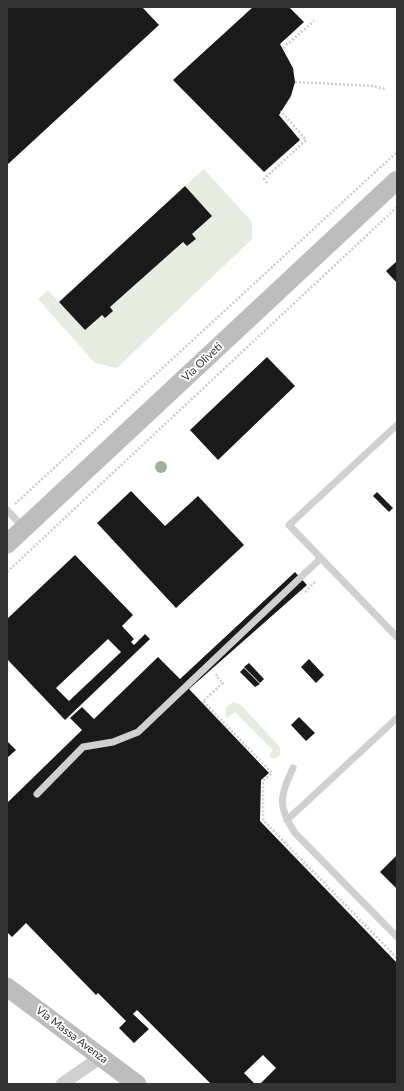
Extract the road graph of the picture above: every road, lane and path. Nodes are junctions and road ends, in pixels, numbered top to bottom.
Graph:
1 (314, 21) dead end
2 (283, 48) dead end
3 (295, 82) dead end
4 (385, 89) dead end
5 (281, 111) dead end
6 (397, 152) edge
7 (397, 180) edge
8 (267, 183) dead end
9 (397, 207) edge
10 (397, 425) edge
11 (8, 510) edge
12 (12, 537) edge
13 (321, 558) junction
14 (330, 567) junction
15 (7, 572) edge
16 (301, 595) dead end
17 (397, 638) edge
18 (221, 670) dead end
19 (397, 718) edge
20 (293, 768) dead end
21 (36, 794) dead end
22 (286, 820) junction
23 (397, 937) edge
24 (397, 958) edge
25 (7, 987) edge
26 (102, 1057) junction
27 (62, 1084) edge
28 (137, 1084) edge

1 - 2 path
3 - 4 path
5 - 8 path
6 - 11 path
7 - 12 main road, Via Oliveti
9 - 15 path
10 - 13 lane
11 - 12 lane
13 - 14 lane
13 - 21 lane
14 - 16 path
14 - 17 lane
18 - 24 path
19 - 22 lane
20 - 22 lane
22 - 23 lane
25 - 26 main road, Via Massa Avenza
26 - 27 street
26 - 28 main road, Via Massa Avenza

